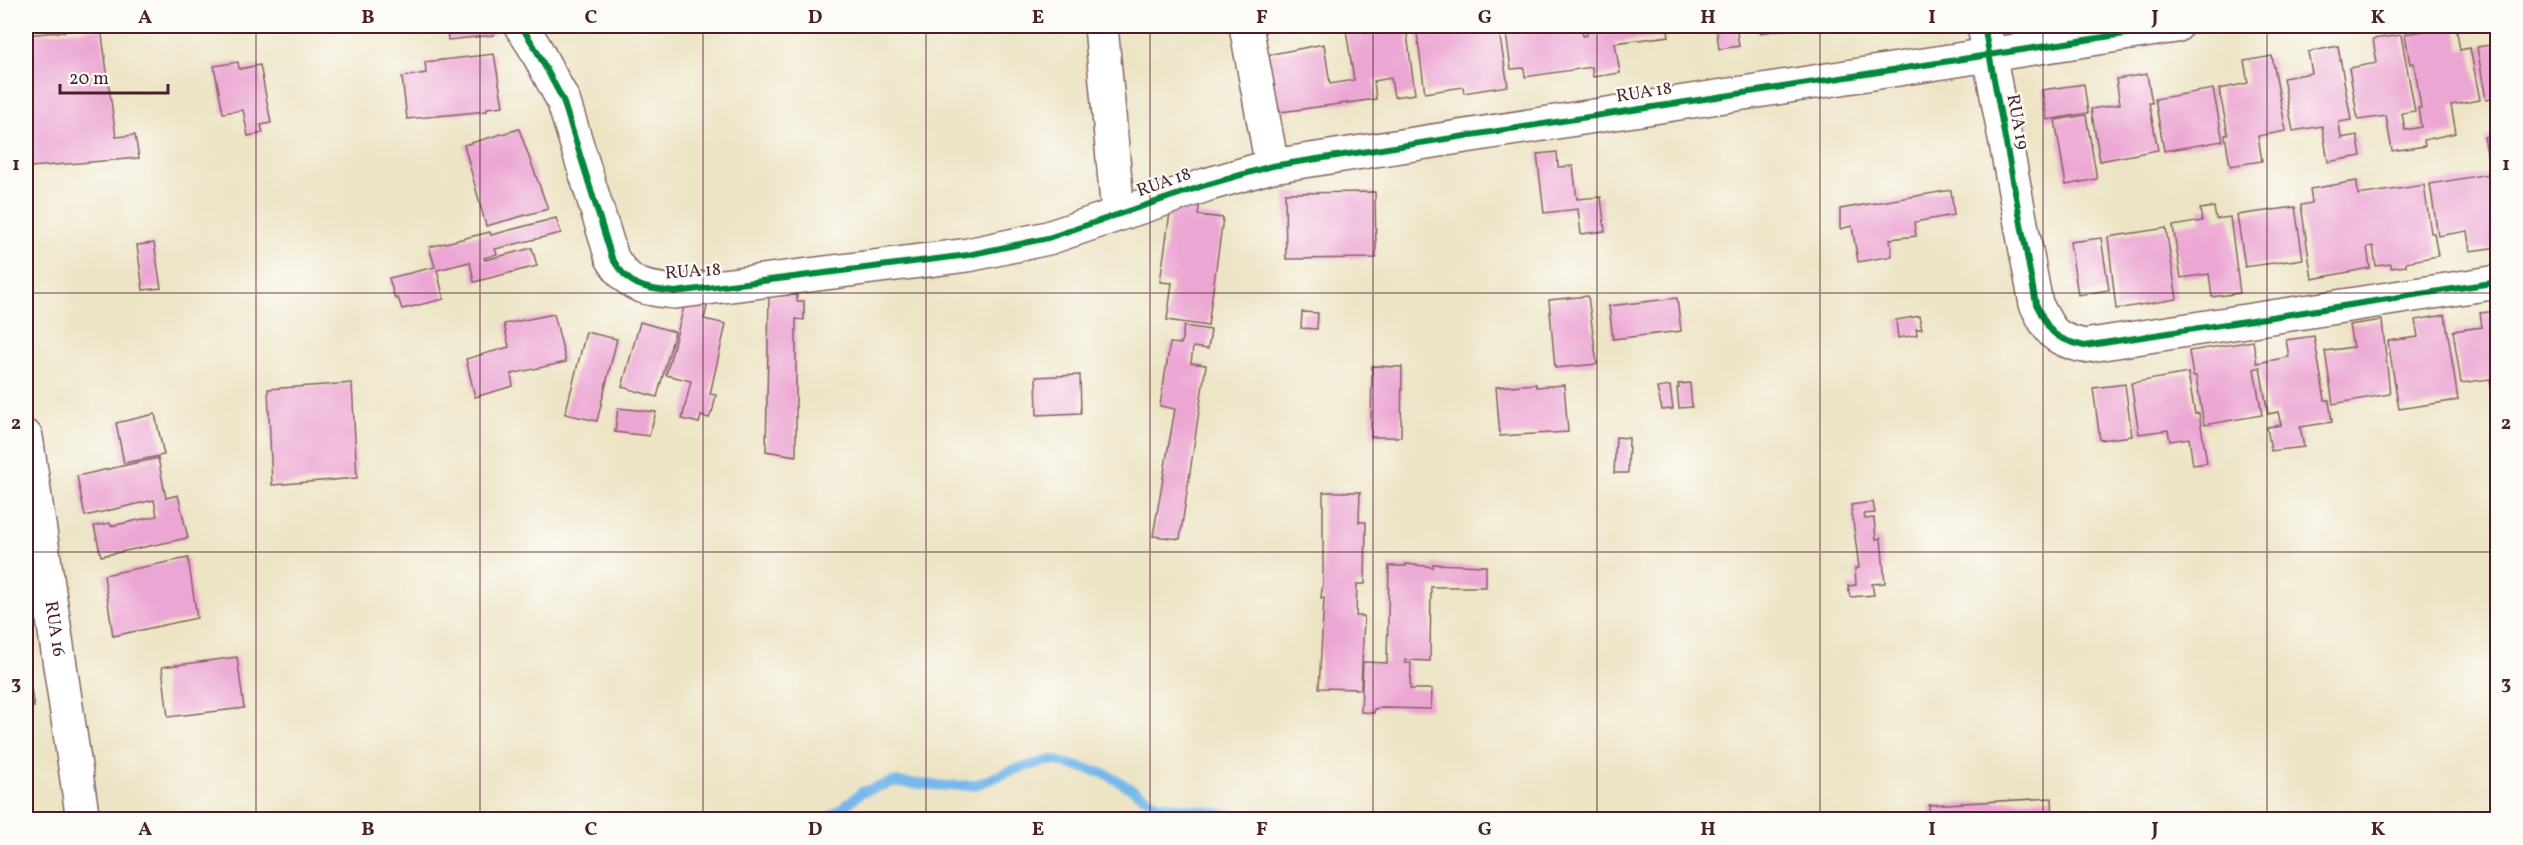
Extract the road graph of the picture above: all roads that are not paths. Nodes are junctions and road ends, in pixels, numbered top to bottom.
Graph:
1 (521, 26) edge
2 (1101, 26) edge
3 (1246, 26) edge
4 (2176, 26) edge
5 (1986, 40) edge
6 (1272, 166) junction
7 (1118, 214) junction
8 (2498, 282) edge
9 (26, 437) edge
10 (82, 819) edge

1 - 7 street, RUA 18
2 - 7 street
3 - 6 street
4 - 5 street, RUA 18
5 - 6 street, RUA 18
5 - 8 street, RUA 19
6 - 7 street, RUA 18
9 - 10 street, RUA 16

